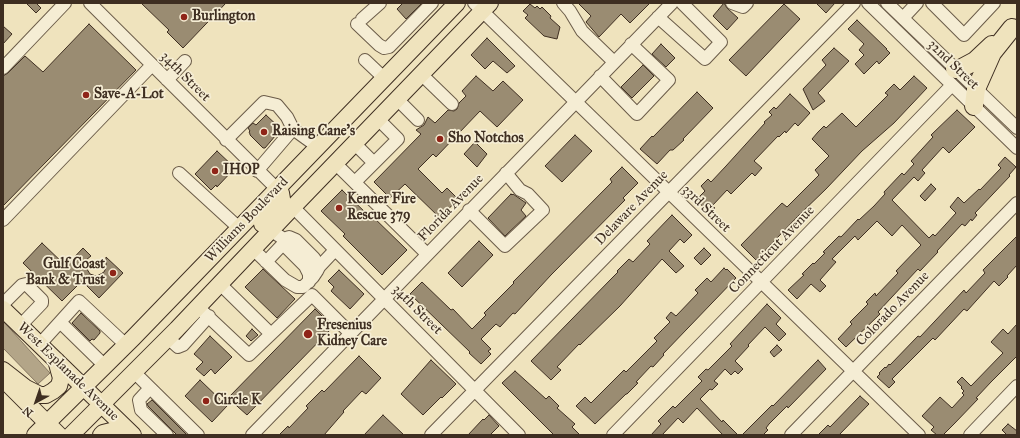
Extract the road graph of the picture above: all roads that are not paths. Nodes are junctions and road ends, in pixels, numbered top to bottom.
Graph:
1 (65, 3) edge
2 (90, 3) edge
3 (380, 3) edge
4 (432, 3) edge
5 (457, 3) edge
6 (563, 3) edge
7 (672, 3) edge
8 (682, 3) edge
9 (732, 3) edge
10 (854, 3) edge
11 (868, 3) edge
12 (887, 3) edge
13 (916, 3) edge
14 (932, 3) edge
15 (994, 3) edge
16 (745, 5) edge
17 (482, 6) edge
18 (658, 17) junction
19 (903, 18) junction
20 (1015, 25) edge
21 (631, 44) junction
22 (365, 60) dead end
23 (185, 61) dead end
24 (614, 62) junction
25 (152, 65) junction
26 (3, 68) edge
27 (421, 74) junction
28 (600, 76) junction
29 (954, 77) junction
30 (385, 78) junction
31 (167, 80) junction
32 (975, 97) junction
33 (397, 99) junction
34 (575, 102) junction
35 (452, 104) dead end
36 (378, 119) junction
37 (418, 120) dead end
38 (337, 128) junction
39 (1017, 128) edge
40 (293, 129) junction
41 (226, 140) junction
42 (354, 143) junction
43 (318, 147) junction
44 (1017, 148) edge
45 (335, 163) junction
46 (374, 164) junction
47 (257, 171) junction
48 (179, 173) dead end
49 (506, 173) junction
50 (355, 182) junction
51 (277, 189) junction
52 (668, 193) junction
53 (1017, 203) edge
54 (293, 207) junction
55 (469, 210) junction
56 (3, 220) edge
57 (239, 228) junction
58 (270, 230) junction
59 (283, 242) junction
60 (253, 249) junction
61 (335, 250) junction
62 (428, 254) junction
63 (266, 262) junction
64 (319, 267) junction
65 (221, 282) junction
66 (309, 282) junction
67 (761, 282) junction
68 (384, 299) junction
69 (3, 304) edge
70 (3, 309) edge
71 (203, 312) junction
72 (60, 322) junction
73 (20, 326) junction
74 (350, 333) junction
75 (272, 334) junction
76 (168, 338) junction
77 (40, 344) junction
78 (126, 345) junction
79 (56, 360) junction
80 (104, 366) junction
81 (3, 370) edge
82 (134, 372) junction
83 (853, 372) junction
84 (3, 378) edge
85 (1017, 386) edge
86 (83, 387) junction
87 (150, 388) junction
88 (474, 390) junction
89 (102, 404) junction
90 (47, 423) junction
91 (35, 435) edge
92 (59, 435) edge
93 (71, 435) edge
94 (101, 435) edge
95 (132, 435) edge
96 (167, 435) edge
97 (198, 435) edge
98 (252, 435) edge
99 (431, 435) edge
100 (519, 435) edge
101 (613, 435) edge
102 (791, 435) edge
103 (919, 435) edge
104 (970, 435) edge

1 - 26 street
2 - 25 street, 34th Street
3 - 4 street
5 - 30 main road, Williams Boulevard
6 - 24 street
7 - 18 street, Florida Avenue
8 - 18 street
9 - 16 street
10 - 52 street, Delaware Avenue
11 - 29 street, 32nd Street
12 - 19 street, 32nd Street
13 - 19 street
14 - 15 street
17 - 27 main road, Williams Boulevard
17 - 34 street, 33rd Street
18 - 21 street, Florida Avenue
19 - 29 street, 32nd Street
20 - 29 highway
20 - 32 highway
21 - 24 street, Florida Avenue
21 - 28 street
22 - 30 street
23 - 31 street
24 - 28 street, Florida Avenue
25 - 31 street, 34th Street
25 - 56 street
27 - 33 main road, Williams Boulevard
27 - 35 street
28 - 34 street, Florida Avenue
29 - 32 street, 32nd Street
29 - 32 street, 32nd Street
29 - 67 street, Connecticut Avenue
30 - 38 main road, Williams Boulevard
31 - 41 street, 34th Street
32 - 39 street, 32nd Street
32 - 44 street, 32nd Street
33 - 36 main road, Williams Boulevard
33 - 37 street
34 - 49 street, Florida Avenue
34 - 52 street, 33rd Street
36 - 42 main road, Williams Boulevard
36 - 46 street
38 - 43 main road, Williams Boulevard
38 - 54 main road
40 - 41 street
40 - 43 street
40 - 47 street
41 - 47 street, 34th Street
42 - 45 main road, Williams Boulevard
42 - 46 street
43 - 51 main road, Williams Boulevard
45 - 50 street
45 - 54 main road, Williams Boulevard
46 - 50 street
47 - 51 street, 34th Street
48 - 57 street
49 - 55 street, Florida Avenue
49 - 55 street
50 - 62 street
51 - 57 main road, Williams Boulevard
51 - 65 main road
52 - 67 street, 33rd Street
52 - 88 street, Delaware Avenue
53 - 83 street, Colorado Avenue
54 - 58 main road, Williams Boulevard
54 - 61 street, 34th Street
55 - 62 street, Florida Avenue
57 - 78 main road, Williams Boulevard
58 - 59 street
58 - 60 main road, Williams Boulevard
59 - 63 street
59 - 64 street
59 - 66 street
60 - 63 street
60 - 65 main road, Williams Boulevard
61 - 64 street
61 - 68 street, 34th Street
62 - 68 street, Florida Avenue
63 - 66 street
64 - 66 street
65 - 71 main road, Williams Boulevard
65 - 75 street
67 - 83 street, 33rd Street
67 - 101 street, Connecticut Avenue
68 - 74 street, Florida Avenue
68 - 88 street, 34th Street
69 - 73 street
70 - 73 main road, West Esplanade Avenue
71 - 75 street
71 - 76 main road, Williams Boulevard
71 - 76 street
72 - 77 street
72 - 78 street
72 - 80 street
73 - 77 main road, West Esplanade Avenue
74 - 75 street
74 - 98 street, Florida Avenue
76 - 82 main road, Williams Boulevard
77 - 79 main road, West Esplanade Avenue
78 - 80 main road, Williams Boulevard
79 - 81 main road
79 - 86 main road, West Esplanade Avenue
80 - 86 main road, Williams Boulevard
82 - 87 street
82 - 89 main road, Williams Boulevard
83 - 102 street, Colorado Avenue
83 - 103 street, 33rd Street
84 - 90 main road
85 - 104 street
86 - 89 main road, West Esplanade Avenue
86 - 90 main road, Williams Boulevard
87 - 96 street
87 - 97 street
88 - 99 street, Delaware Avenue
88 - 100 street, 34th Street
89 - 93 main road, Williams Boulevard
89 - 95 main road, West Esplanade Avenue
90 - 91 main road, Williams Boulevard
90 - 92 main road
94 - 95 main road

